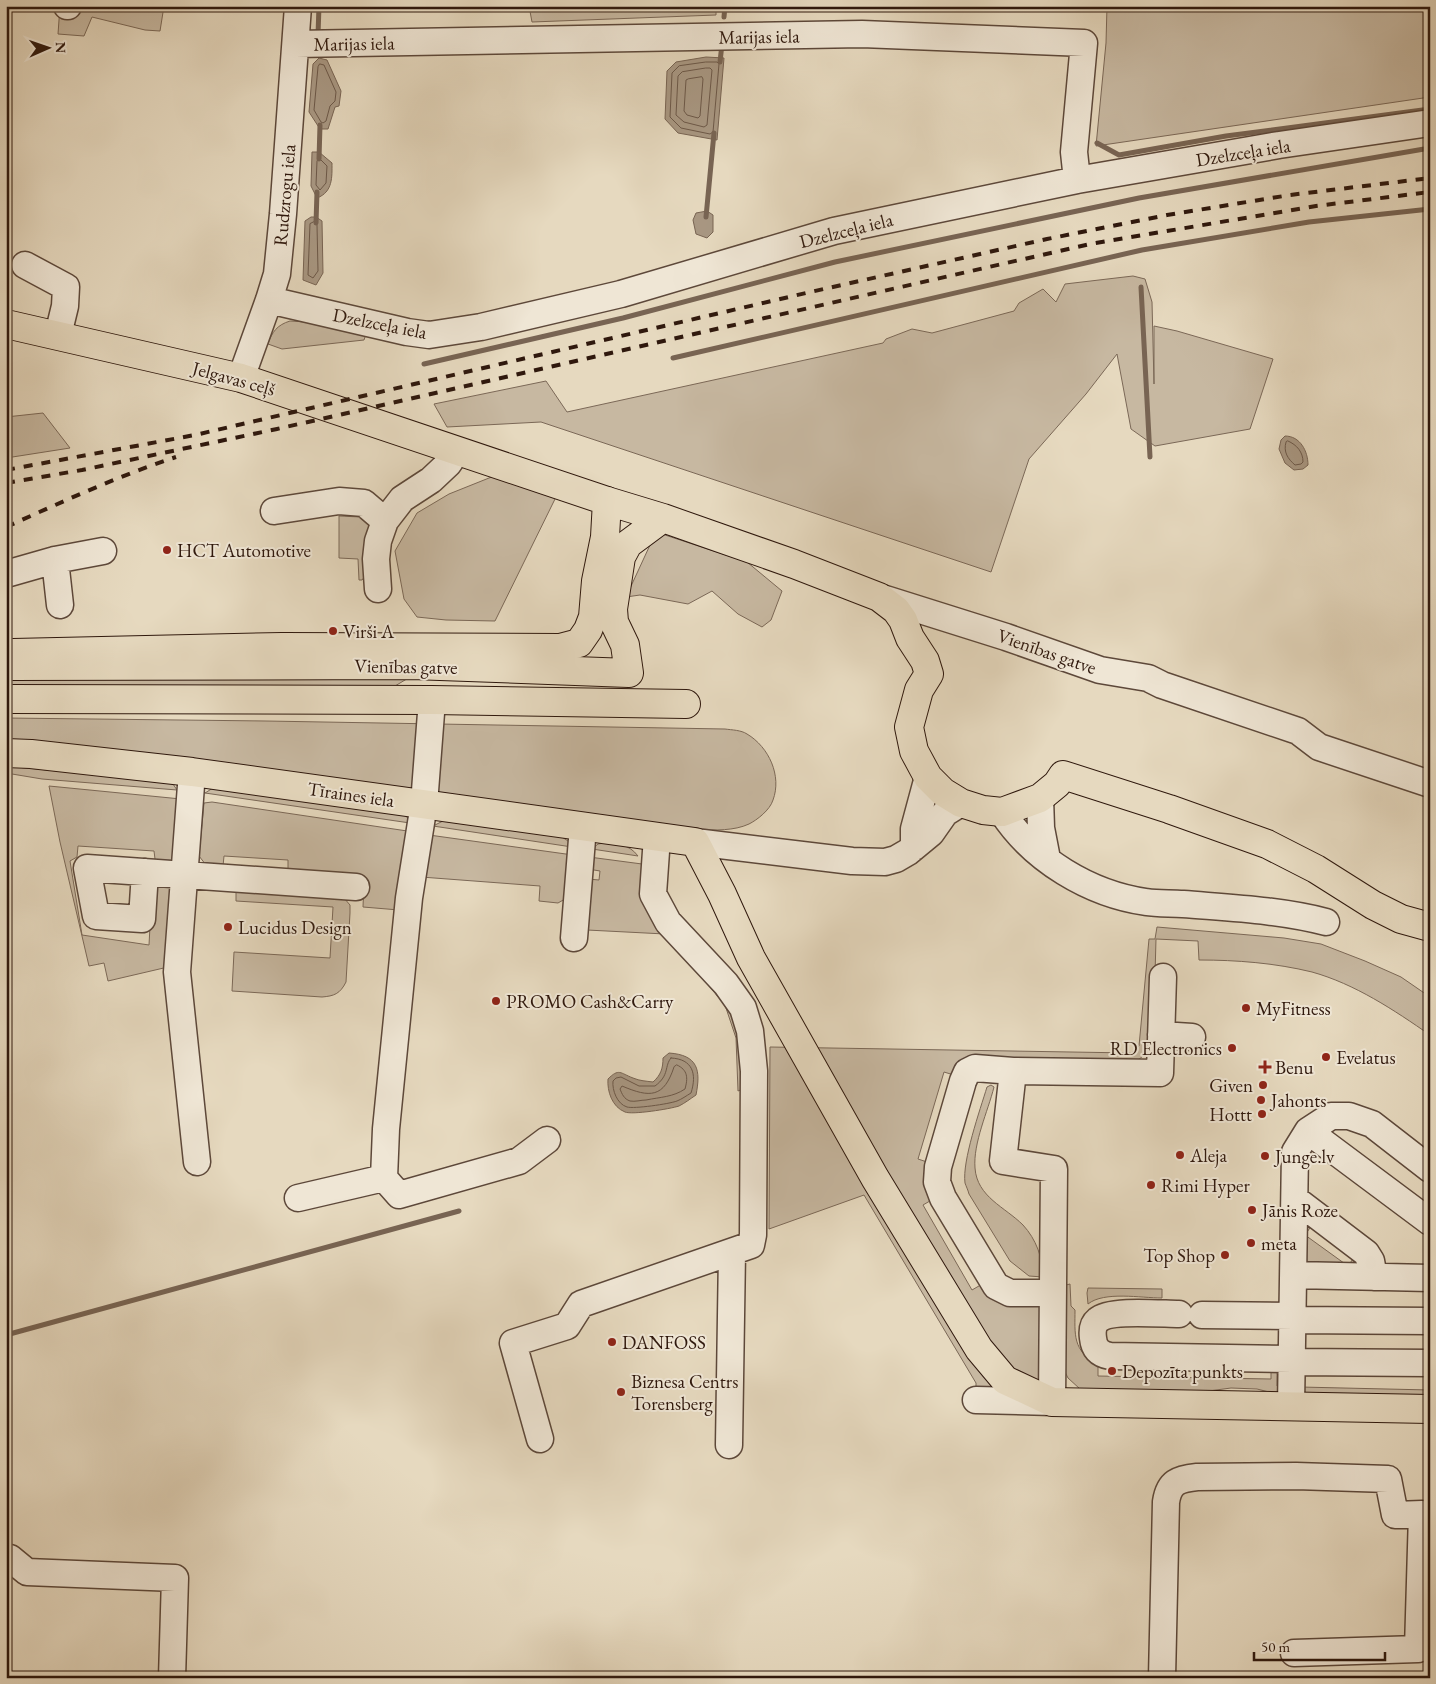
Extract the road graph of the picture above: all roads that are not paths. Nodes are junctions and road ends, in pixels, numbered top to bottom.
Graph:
1 (298, 6) edge
2 (296, 44) junction
3 (1430, 123) edge
4 (1077, 180) junction
5 (25, 265) dead end
6 (269, 300) junction
7 (6, 324) edge
8 (58, 335) junction
9 (241, 378) junction
10 (457, 450) junction
11 (607, 501) junction
12 (274, 512) dead end
13 (663, 518) junction
14 (385, 521) junction
15 (103, 551) dead end
16 (55, 560) junction
17 (6, 574) edge
18 (378, 589) dead end
19 (879, 597) junction
20 (60, 605) dead end
21 (6, 653) edge
22 (6, 666) edge
23 (6, 699) edge
24 (432, 700) junction
25 (686, 704) dead end
26 (6, 752) edge
27 (192, 772) junction
28 (928, 777) junction
29 (1430, 784) edge
30 (1040, 798) junction
31 (961, 803) junction
32 (424, 804) junction
33 (1002, 812) junction
34 (583, 827) junction
35 (657, 837) junction
36 (695, 842) junction
37 (914, 847) junction
38 (1047, 859) junction
39 (145, 872) dead end
40 (184, 874) junction
41 (356, 887) dead end
42 (1326, 922) dead end
43 (1430, 927) edge
44 (574, 938) dead end
45 (1163, 977) dead end
46 (1161, 1035) junction
47 (1192, 1037) dead end
48 (1012, 1071) junction
49 (1308, 1131) junction
50 (548, 1140) dead end
51 (197, 1162) dead end
52 (1430, 1169) edge
53 (384, 1178) junction
54 (298, 1198) dead end
55 (1295, 1199) junction
56 (1430, 1222) edge
57 (732, 1252) junction
58 (1294, 1275) junction
59 (1374, 1277) junction
60 (1430, 1278) edge
61 (1053, 1293) junction
62 (1293, 1318) junction
63 (1430, 1321) edge
64 (1292, 1360) junction
65 (1430, 1364) edge
66 (976, 1400) dead end
67 (1052, 1402) junction
68 (1291, 1406) junction
69 (1430, 1409) edge
70 (540, 1439) dead end
71 (729, 1445) dead end
72 (6, 1557) edge
73 (1294, 1653) dead end
74 (172, 1678) edge
75 (1162, 1678) edge

1 - 2 street, Rudzrogu iela
2 - 4 street, Marijas iela
2 - 6 street, Rudzrogu iela
3 - 4 street, Dzelzceļa iela
4 - 6 street, Dzelzceļa iela
5 - 8 street
6 - 9 street, Rudzrogu iela
7 - 8 main road, Jelgavas ceļš
8 - 9 main road, Jelgavas ceļš
9 - 10 main road, Jelgavas ceļš
10 - 11 main road, Vienības gatve
10 - 14 street
11 - 13 main road, Vienības gatve
11 - 21 main road, Vienības gatve
12 - 14 street
13 - 19 main road, Vienības gatve
13 - 22 main road, Vienības gatve
14 - 18 street
15 - 16 street
16 - 17 street
16 - 20 street
19 - 28 main road
19 - 29 street, Vienības gatve
23 - 24 main road, Vienības gatve
24 - 25 main road, Vienības gatve
24 - 32 street
26 - 27 main road, Tīraines iela
27 - 32 main road, Tīraines iela
27 - 40 street
28 - 31 main road
28 - 37 street
30 - 33 main road
30 - 38 street
30 - 43 main road
31 - 33 main road
31 - 37 street
32 - 34 main road, Tīraines iela
32 - 53 street
33 - 38 street
34 - 35 main road, Tīraines iela
34 - 44 street
35 - 36 main road, Tīraines iela
35 - 57 street
36 - 37 street
36 - 67 main road
38 - 42 street
39 - 40 street
40 - 41 street
40 - 51 street
45 - 46 street
46 - 47 street
46 - 48 street
48 - 61 street
48 - 61 street
49 - 52 street
49 - 55 street
49 - 56 street
50 - 53 street
53 - 54 street
55 - 58 street
55 - 59 street
57 - 70 street
57 - 71 street
58 - 59 street
58 - 62 street
59 - 60 street
61 - 67 street
62 - 63 street
62 - 64 street
62 - 64 street
64 - 65 street
64 - 68 street
66 - 67 street
67 - 68 main road
68 - 69 main road
72 - 74 street
73 - 75 street

